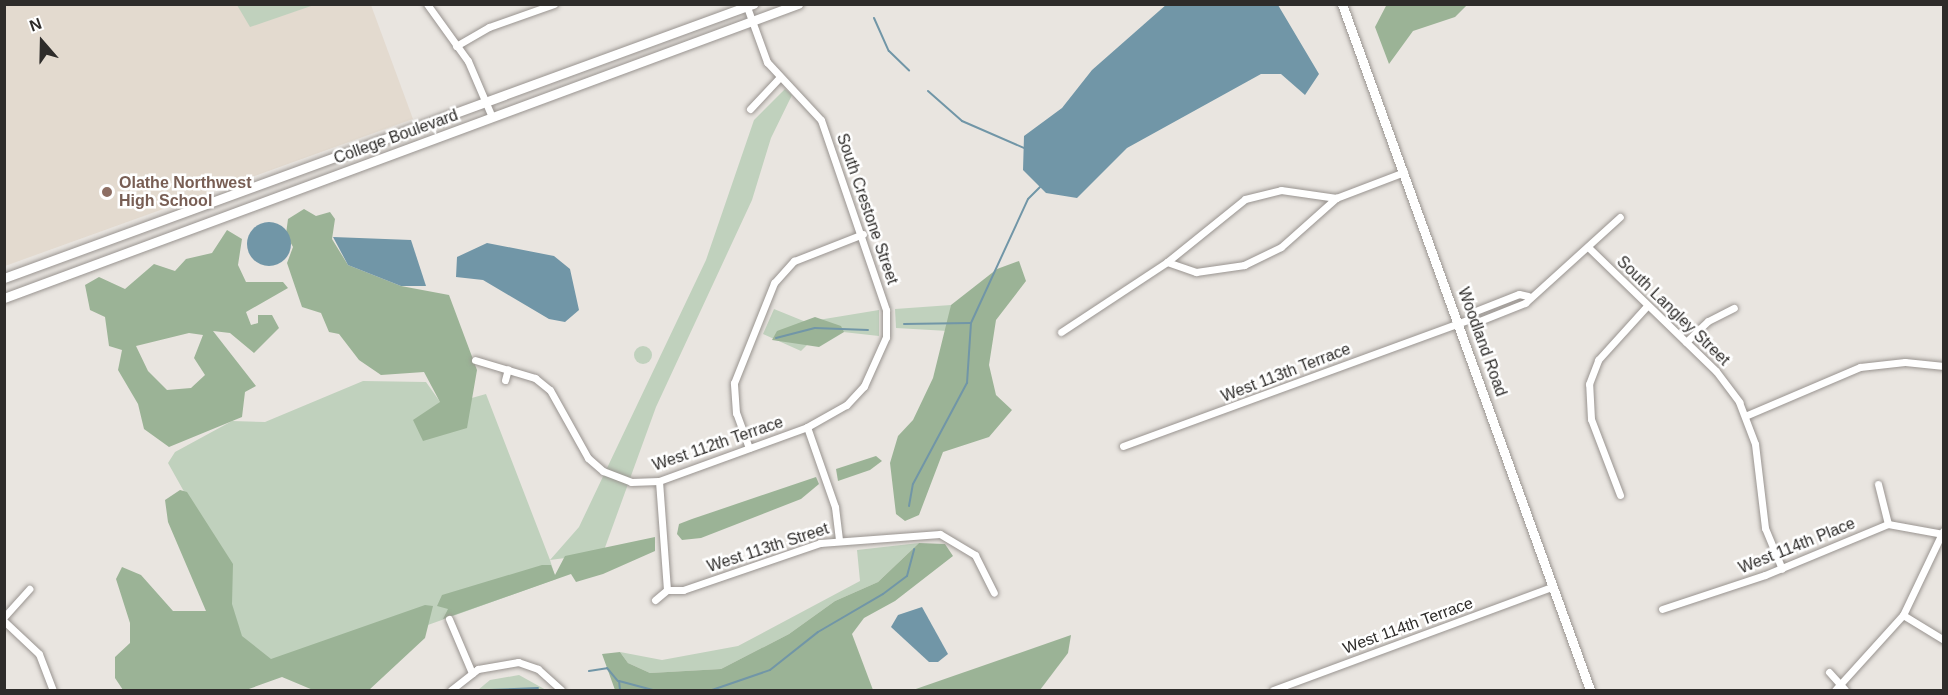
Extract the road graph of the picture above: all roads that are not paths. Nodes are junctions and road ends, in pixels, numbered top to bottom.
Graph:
1 (427, 4) edge
2 (554, 4) edge
3 (798, 4) edge
4 (1342, 4) edge
5 (750, 5) edge
6 (753, 22) junction
7 (456, 46) junction
8 (780, 77) junction
9 (486, 104) junction
10 (750, 109) dead end
11 (492, 117) junction
12 (1404, 172) junction
13 (1336, 198) junction
14 (1620, 217) dead end
15 (862, 234) junction
16 (1588, 247) junction
17 (1167, 262) junction
18 (4, 278) edge
19 (1528, 296) junction
20 (4, 298) edge
21 (1647, 306) junction
22 (1734, 308) dead end
23 (1470, 319) junction
24 (1459, 323) junction
25 (1061, 332) dead end
26 (1686, 342) junction
27 (476, 360) dead end
28 (1944, 366) edge
29 (508, 369) junction
30 (505, 380) dead end
31 (1745, 416) junction
32 (807, 427) junction
33 (1123, 446) dead end
34 (749, 448) junction
35 (659, 481) junction
36 (1878, 484) dead end
37 (1620, 495) dead end
38 (1888, 524) junction
39 (1943, 532) edge
40 (839, 540) junction
41 (1782, 569) junction
42 (1552, 586) junction
43 (29, 589) dead end
44 (667, 590) junction
45 (994, 593) dead end
46 (655, 600) dead end
47 (1662, 609) dead end
48 (1903, 615) junction
49 (4, 619) edge
50 (449, 619) dead end
51 (1944, 640) edge
52 (1829, 672) dead end
53 (472, 673) junction
54 (1840, 689) edge
55 (53, 690) edge
56 (451, 690) edge
57 (561, 690) edge
58 (1273, 690) edge
59 (1590, 690) edge

1 - 7 street
2 - 7 street
3 - 6 main road, College Boulevard
4 - 12 main road, Woodland Road
5 - 6 street, South Crestone Street
5 - 9 main road, College Boulevard
6 - 8 street, South Crestone Street
6 - 11 main road, College Boulevard
7 - 9 street
8 - 10 street
8 - 15 street, South Crestone Street
9 - 11 street
9 - 18 main road, College Boulevard
11 - 20 main road, College Boulevard
12 - 13 street
12 - 24 main road, Woodland Road
13 - 17 street
13 - 17 street
14 - 16 street
15 - 32 street, South Crestone Street
15 - 34 street
16 - 19 street
16 - 21 street, South Langley Street
17 - 25 street
19 - 23 street
19 - 23 street
21 - 26 street, South Langley Street
21 - 37 street
22 - 26 street
23 - 24 street, West 113th Terrace
24 - 33 street, West 113th Terrace
24 - 42 main road, Woodland Road
26 - 31 street, South Langley Street
27 - 29 street, West 112th Terrace
28 - 31 street
29 - 30 street
29 - 35 street, West 112th Terrace
31 - 41 street, South Langley Street
32 - 34 street, West 112th Terrace
32 - 40 street
34 - 35 street, West 112th Terrace
35 - 44 street
36 - 38 street
38 - 39 street
38 - 41 street, West 114th Place
39 - 48 street
40 - 44 street, West 113th Street
40 - 45 street, West 113th Street
41 - 47 street, West 114th Place
42 - 58 street, West 114th Terrace
42 - 59 main road, Woodland Road
43 - 49 street
44 - 46 street
48 - 51 street
48 - 54 street
49 - 55 street
50 - 53 street
52 - 54 street
53 - 56 street
53 - 57 street

